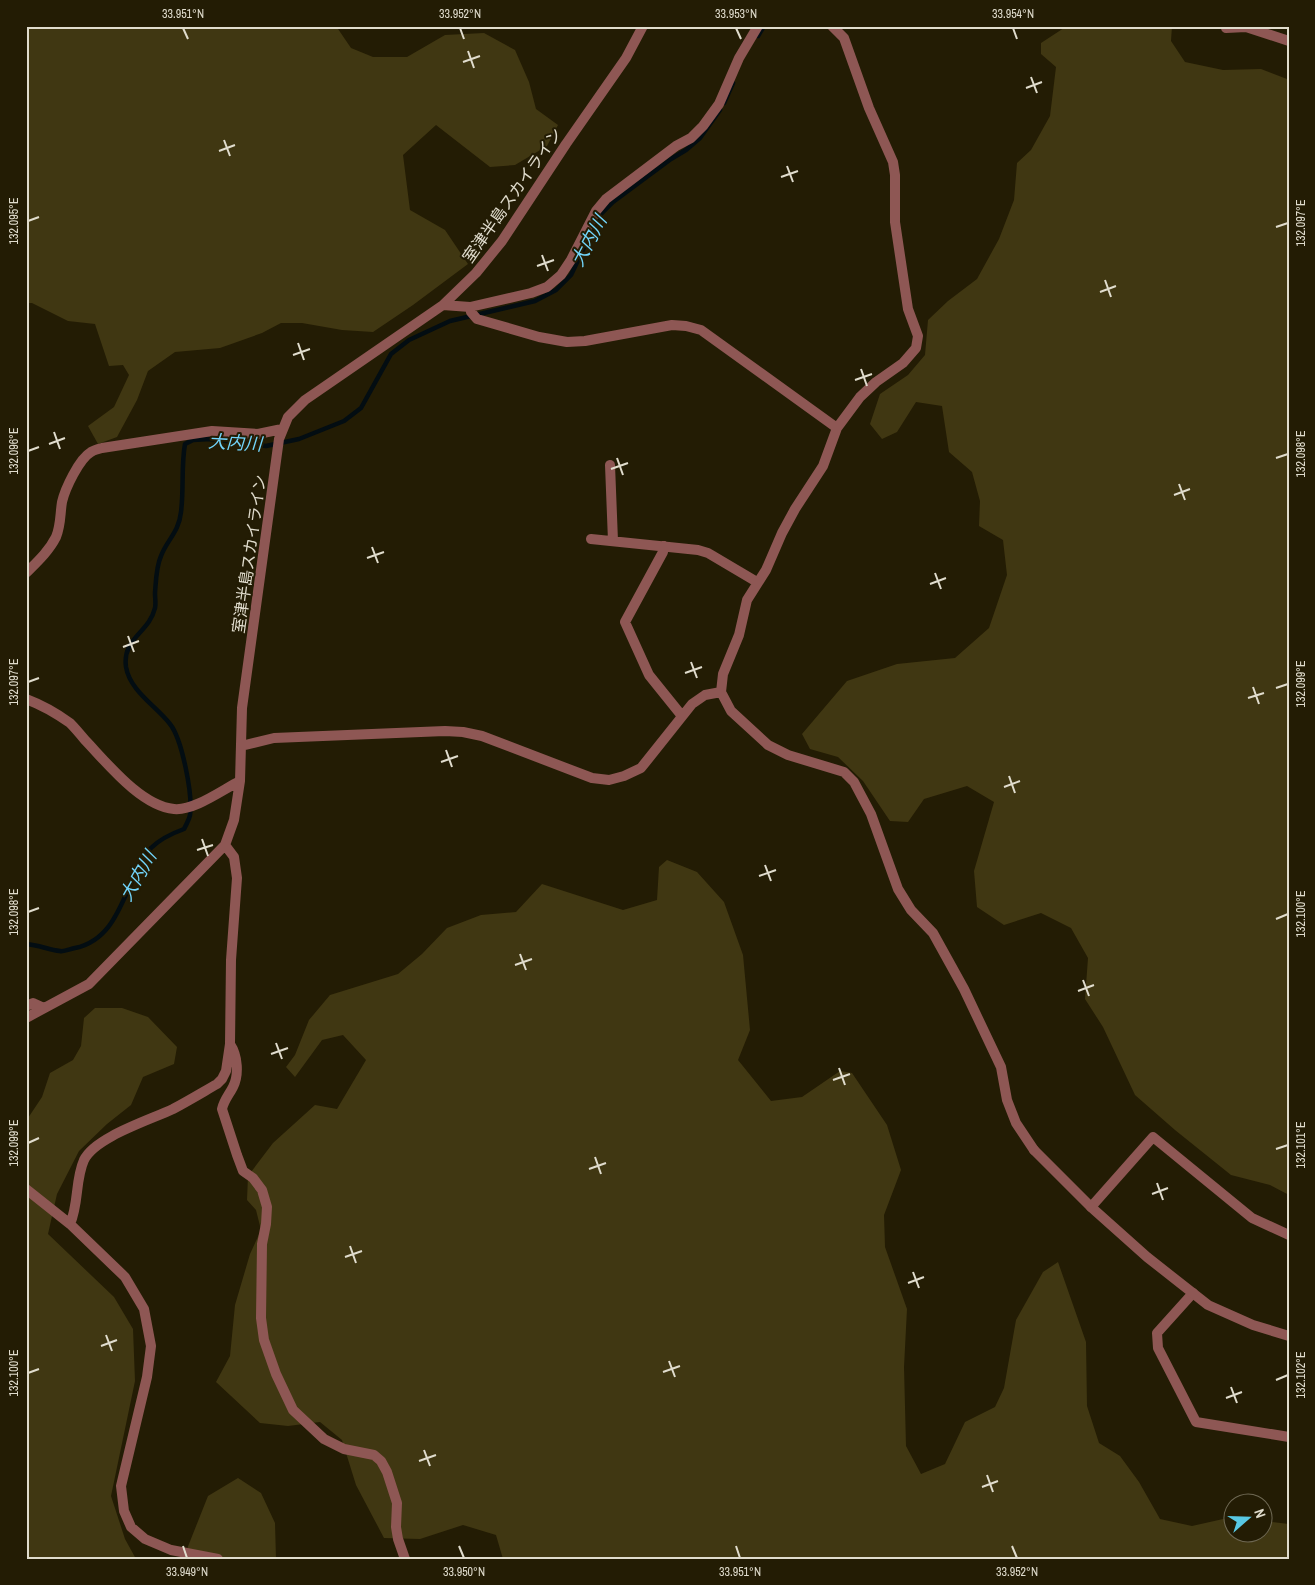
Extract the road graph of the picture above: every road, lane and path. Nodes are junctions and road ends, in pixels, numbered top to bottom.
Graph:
1 (643, 26) edge
2 (758, 26) edge
3 (832, 26) edge
4 (1226, 28) dead end
5 (1289, 41) edge
6 (443, 305) junction
7 (472, 312) junction
8 (837, 428) junction
9 (282, 429) junction
10 (610, 465) dead end
11 (591, 538) dead end
12 (613, 541) junction
13 (664, 546) junction
14 (26, 573) edge
15 (757, 582) junction
16 (721, 692) junction
17 (26, 699) edge
18 (682, 716) junction
19 (241, 746) junction
20 (240, 781) junction
21 (225, 845) junction
22 (26, 1006) edge
23 (44, 1008) junction
24 (26, 1018) edge
25 (230, 1044) junction
26 (26, 1188) edge
27 (1091, 1207) junction
28 (70, 1224) junction
29 (1289, 1235) edge
30 (1193, 1293) junction
31 (1289, 1336) edge
32 (1289, 1437) edge
33 (218, 1559) edge
34 (405, 1559) edge

1 - 6 street, 室津半島スカイライン
2 - 7 street
3 - 8 street
4 - 5 street
6 - 7 street
6 - 9 street, 室津半島スカイライン
7 - 8 street
8 - 15 street
9 - 14 street
9 - 19 street, 室津半島スカイライン
10 - 12 street
11 - 12 street
12 - 13 street
13 - 15 street
13 - 18 street
15 - 16 street
16 - 18 street
16 - 27 street
17 - 20 street
18 - 19 street
19 - 20 street, 室津半島スカイライン
20 - 21 street, 室津半島スカイライン
21 - 23 street, 室津半島スカイライン
21 - 25 street
22 - 23 street
23 - 24 street, 室津半島スカイライン
25 - 28 street
25 - 34 street
26 - 28 street
27 - 29 street
27 - 30 street
28 - 33 street
30 - 31 street
30 - 32 street

